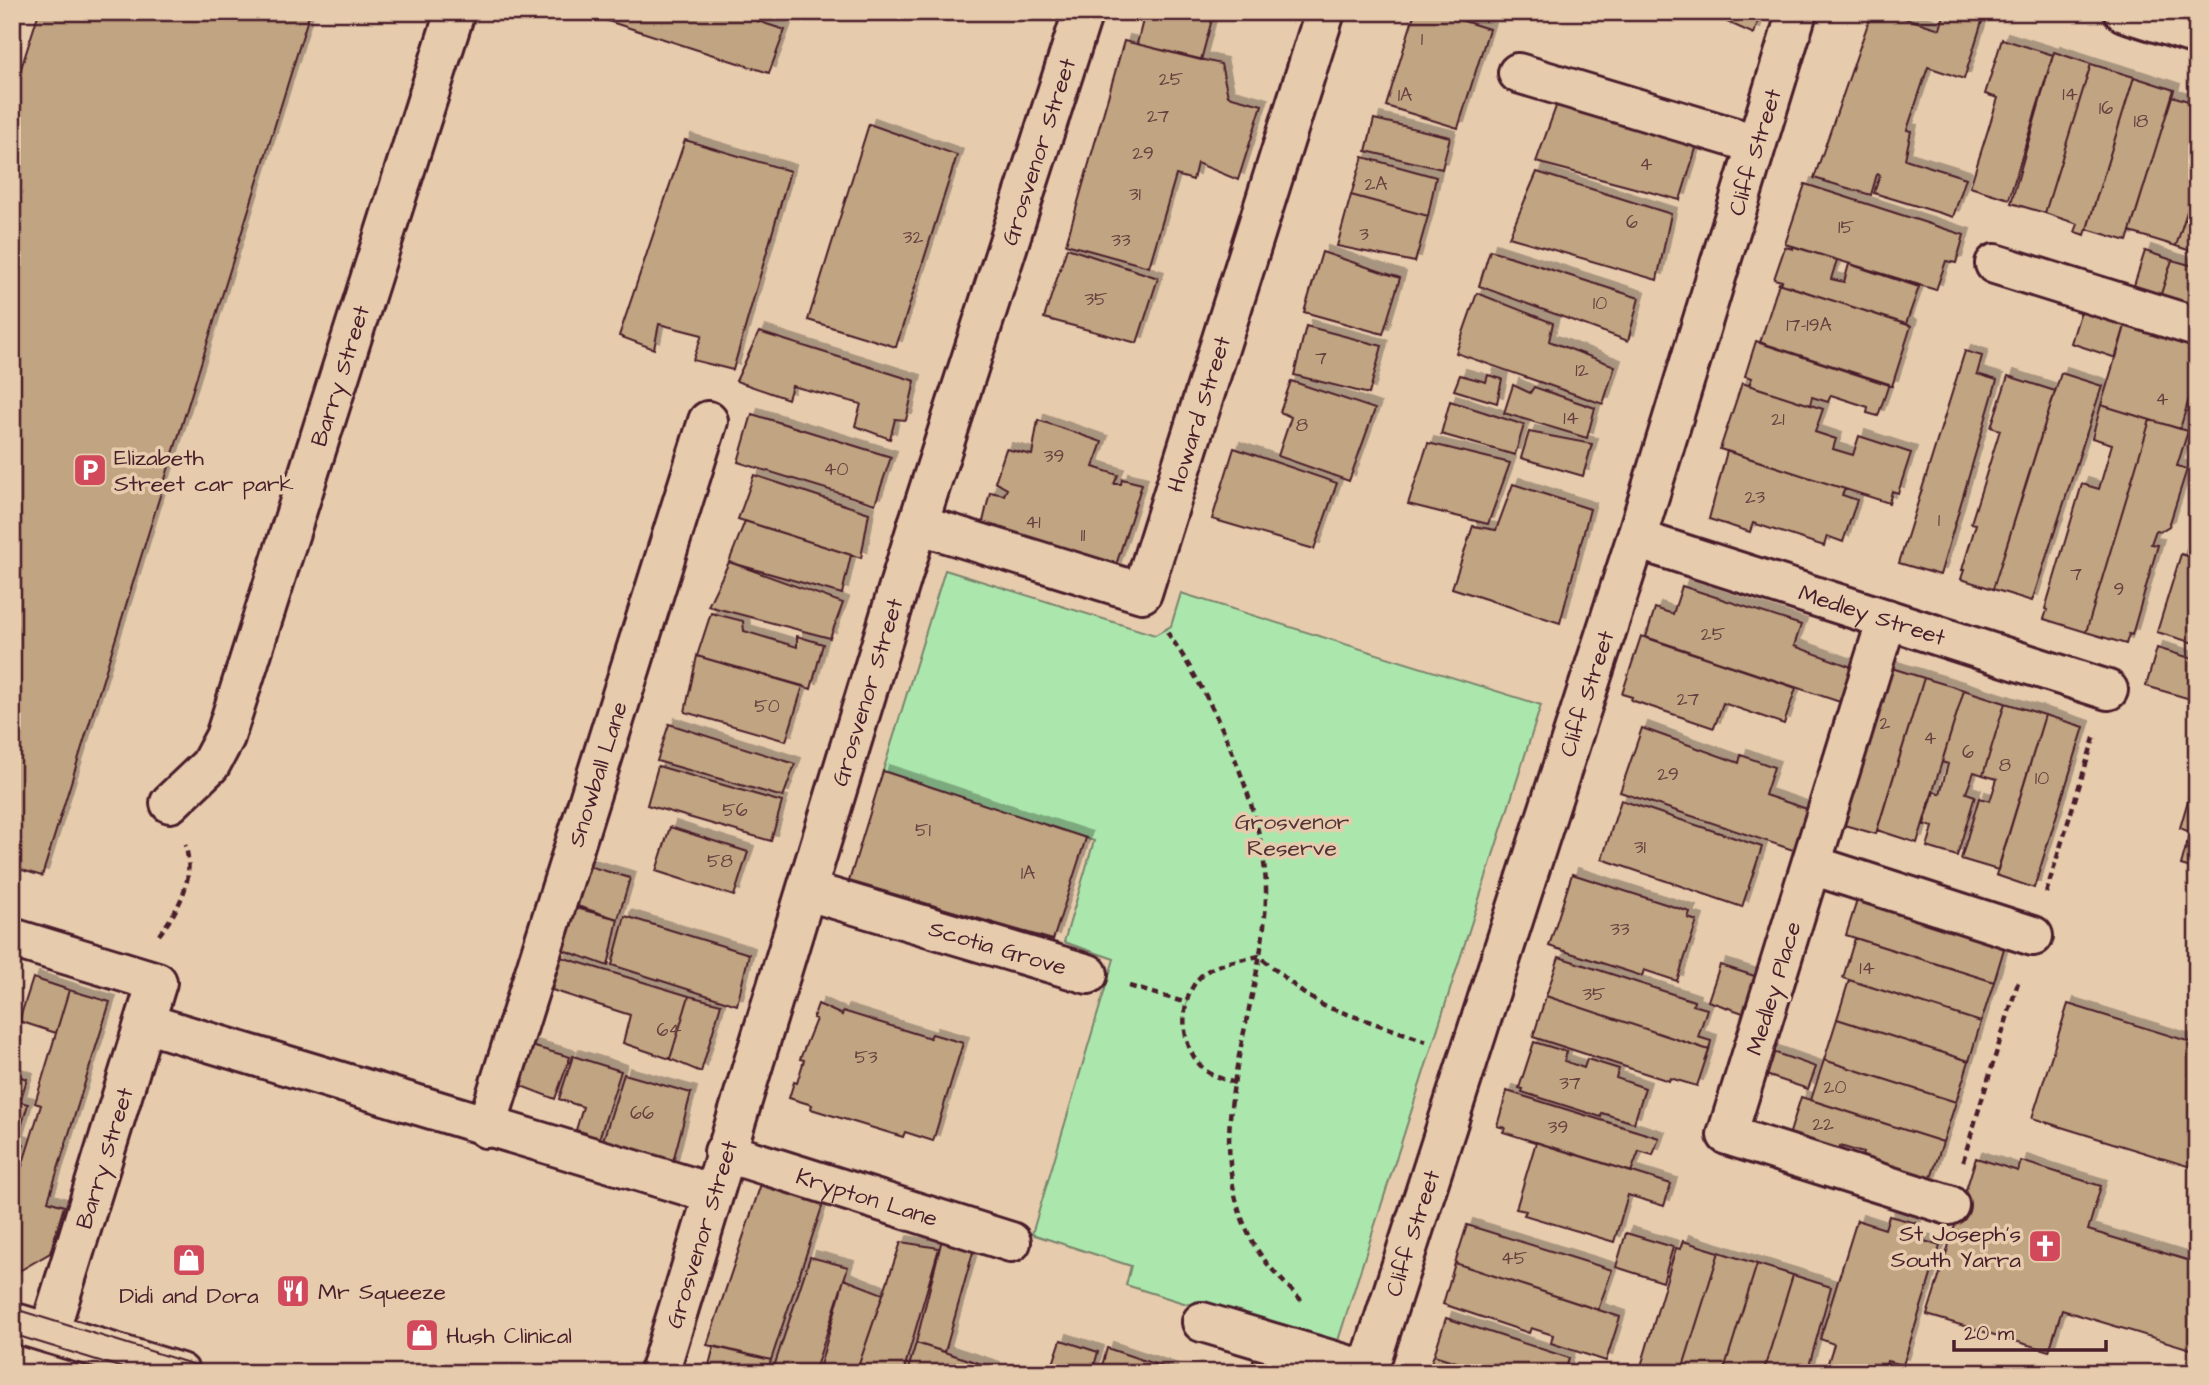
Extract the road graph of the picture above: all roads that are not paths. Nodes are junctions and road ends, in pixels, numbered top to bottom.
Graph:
1 (455, 12) edge
2 (1083, 12) edge
3 (1325, 12) edge
4 (1797, 12) edge
5 (2124, 12) edge
6 (2197, 35) edge
7 (1518, 73) dead end
8 (1756, 144) junction
9 (1996, 264) dead end
10 (2197, 327) edge
11 (708, 421) dead end
12 (918, 524) junction
13 (1636, 539) junction
14 (1887, 619) junction
15 (2108, 690) dead end
16 (170, 803) dead end
17 (1812, 865) junction
18 (808, 891) junction
19 (2033, 936) dead end
20 (12, 938) edge
21 (1088, 974) road end
22 (145, 1023) junction
23 (486, 1128) junction
24 (724, 1152) junction
25 (711, 1193) junction
26 (1949, 1205) dead end
27 (1011, 1242) dead end
28 (12, 1322) edge
29 (1202, 1322) dead end
30 (50, 1333) junction
31 (1368, 1372) edge
32 (180, 1373) edge
33 (659, 1373) edge

1 - 16 street, Barry Street
2 - 12 street, Grosvenor Street
3 - 12 street, Howard Street
4 - 8 street, Cliff Street
5 - 6 street
7 - 8 street
8 - 13 street, Cliff Street
9 - 10 street
11 - 23 street, Snowball Lane
12 - 18 street, Grosvenor Street
13 - 14 street, Medley Street
13 - 31 street, Cliff Street
14 - 15 street, Medley Street
14 - 17 street, Medley Place
17 - 19 street
17 - 26 street, Medley Place
18 - 21 street, Scotia Grove
18 - 24 street, Grosvenor Street
20 - 22 street, Barry Street
22 - 23 street
22 - 30 street, Barry Street
23 - 25 street
24 - 25 street, Grosvenor Street
24 - 27 street, Krypton Lane
25 - 33 street, Grosvenor Street
28 - 30 street
29 - 31 street
30 - 32 street

